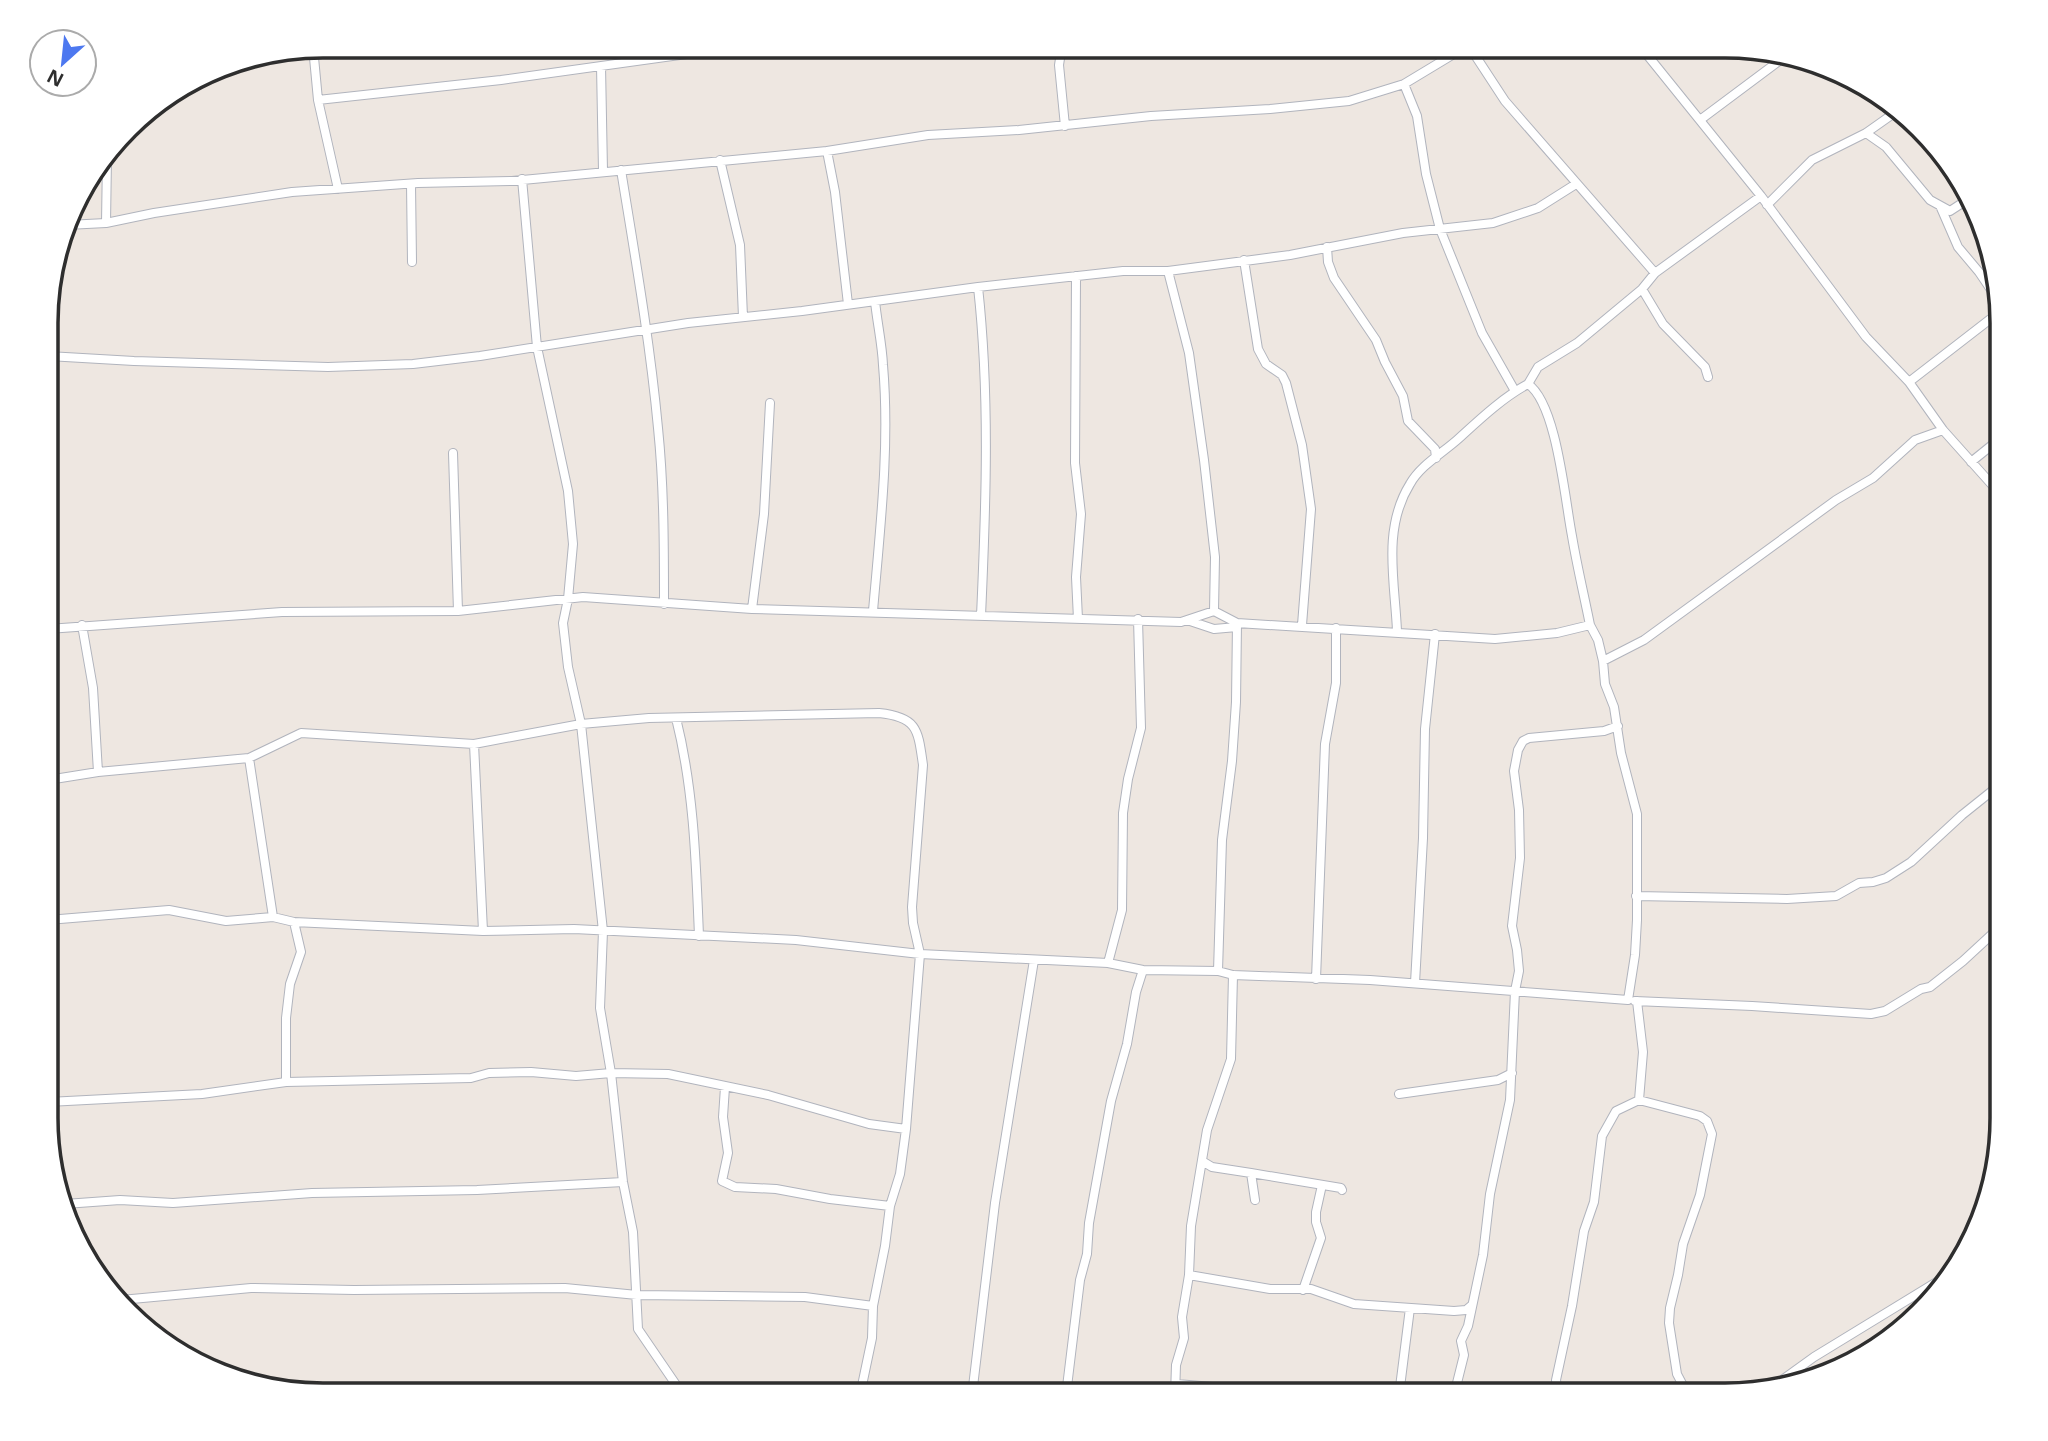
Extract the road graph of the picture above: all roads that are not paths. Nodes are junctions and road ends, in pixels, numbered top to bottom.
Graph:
1 (314, 58) edge
2 (658, 58) edge
3 (1060, 58) edge
4 (1448, 58) edge
5 (1476, 58) edge
6 (1650, 58) edge
7 (1776, 63) edge
8 (601, 66) junction
9 (1404, 84) junction
10 (318, 100) junction
11 (1890, 116) edge
12 (1700, 120) junction
13 (1065, 126) junction
14 (1866, 132) junction
15 (827, 151) junction
16 (720, 160) junction
17 (107, 169) edge
18 (621, 170) junction
19 (603, 171) junction
20 (522, 179) junction
21 (411, 184) junction
22 (1576, 184) junction
23 (338, 189) junction
24 (1761, 196) junction
25 (1962, 203) edge
26 (1767, 205) junction
27 (1941, 208) junction
28 (106, 223) junction
29 (77, 224) edge
30 (1440, 229) junction
31 (1327, 247) junction
32 (1244, 260) junction
33 (412, 262) dead end
34 (1168, 271) junction
35 (1655, 273) junction
36 (1076, 276) junction
37 (1988, 285) edge
38 (978, 287) junction
39 (1642, 289) junction
40 (874, 301) junction
41 (848, 304) junction
42 (743, 317) junction
43 (1990, 318) edge
44 (646, 329) junction
45 (537, 347) junction
46 (58, 357) edge
47 (1708, 377) dead end
48 (1909, 382) junction
49 (1528, 384) junction
50 (1515, 391) junction
51 (770, 403) dead end
52 (1943, 430) junction
53 (1990, 447) edge
54 (453, 453) dead end
55 (1436, 458) junction
56 (1971, 462) junction
57 (1990, 483) edge
58 (568, 600) junction
59 (664, 604) junction
60 (752, 609) junction
61 (458, 611) junction
62 (873, 611) junction
63 (1214, 611) junction
64 (981, 616) junction
65 (1078, 619) junction
66 (1138, 620) junction
67 (1187, 620) junction
68 (82, 625) junction
69 (1237, 625) junction
70 (1302, 625) junction
71 (1590, 625) junction
72 (58, 628) edge
73 (1336, 628) junction
74 (1397, 631) junction
75 (1434, 634) junction
76 (1603, 661) junction
77 (676, 718) junction
78 (581, 724) junction
79 (1618, 726) junction
80 (474, 744) junction
81 (249, 758) junction
82 (98, 772) junction
83 (58, 778) edge
84 (1990, 793) edge
85 (1636, 896) junction
86 (273, 917) junction
87 (58, 919) edge
88 (294, 922) junction
89 (483, 931) junction
90 (603, 931) junction
91 (699, 936) junction
92 (1990, 936) edge
93 (920, 954) junction
94 (1034, 960) junction
95 (1108, 962) junction
96 (1143, 970) junction
97 (1218, 971) junction
98 (1233, 975) junction
99 (1316, 978) junction
100 (1415, 983) junction
101 (1515, 990) junction
102 (1633, 1001) junction
103 (611, 1073) junction
104 (1511, 1073) junction
105 (286, 1082) junction
106 (725, 1087) junction
107 (1399, 1094) dead end
108 (1639, 1100) junction
109 (58, 1101) edge
110 (906, 1129) junction
111 (1202, 1161) junction
112 (1251, 1173) junction
113 (623, 1182) junction
114 (1322, 1185) junction
115 (1342, 1190) dead end
116 (1255, 1200) dead end
117 (72, 1203) edge
118 (890, 1206) junction
119 (1189, 1275) junction
120 (1930, 1286) edge
121 (1303, 1290) junction
122 (638, 1295) junction
123 (129, 1299) edge
124 (1472, 1305) junction
125 (873, 1306) junction
126 (1409, 1308) junction
127 (1789, 1375) edge
128 (675, 1383) edge
129 (863, 1383) edge
130 (973, 1383) edge
131 (1067, 1383) edge
132 (1177, 1383) edge
133 (1400, 1383) edge
134 (1457, 1383) edge
135 (1556, 1383) edge
136 (1682, 1383) edge

1 - 10 street
2 - 8 street
3 - 13 street
4 - 9 street
5 - 22 street
6 - 12 street
7 - 12 street
8 - 10 street
8 - 19 street
9 - 13 street
9 - 30 street
10 - 23 street
11 - 14 street
12 - 24 street
13 - 15 street
14 - 26 street
14 - 27 street
15 - 16 street
15 - 41 street
16 - 18 street
16 - 42 street
17 - 28 street
18 - 19 street
18 - 44 street
19 - 20 street
20 - 21 street
20 - 45 street
21 - 23 street
21 - 33 street
22 - 30 street
22 - 35 street
23 - 28 street
24 - 26 street
24 - 35 street
25 - 27 street
26 - 48 street
27 - 37 street
28 - 29 street
30 - 31 street
30 - 50 street
31 - 32 street
31 - 55 street
32 - 34 street
32 - 70 street
34 - 36 street
34 - 63 street
35 - 39 street
36 - 38 street
36 - 65 street
38 - 40 street
38 - 64 street
39 - 47 street
39 - 49 street
40 - 41 street
40 - 62 street
41 - 42 street
42 - 44 street
43 - 48 street
44 - 45 street
44 - 59 street
45 - 46 street
45 - 58 street
48 - 52 street
49 - 50 street
49 - 71 street
50 - 55 street
51 - 60 street
52 - 56 street
52 - 76 street
53 - 56 street
54 - 61 street
55 - 74 street
56 - 57 street
58 - 59 street
58 - 61 street
58 - 78 street
59 - 60 street
60 - 62 street
61 - 68 street
62 - 64 street
63 - 67 street
63 - 69 street
64 - 65 street
65 - 66 street
66 - 67 street
66 - 95 street
67 - 69 street
68 - 72 street
68 - 82 street
69 - 70 street
69 - 97 street
70 - 73 street
71 - 75 street
71 - 76 street
73 - 74 street
73 - 99 street
74 - 75 street
75 - 100 street
76 - 79 street
77 - 78 street
77 - 91 street
77 - 93 street
78 - 80 street
78 - 90 street
79 - 85 street
79 - 101 street
80 - 81 street
80 - 89 street
81 - 82 street
81 - 86 street
82 - 83 street
84 - 85 street
85 - 102 street
86 - 87 street
86 - 88 street
88 - 89 street
88 - 105 street
89 - 90 street
90 - 91 street
90 - 103 street
91 - 93 street
92 - 102 street
93 - 94 street
93 - 110 street
94 - 95 street
94 - 130 street
95 - 96 street
96 - 97 street
96 - 131 street
97 - 98 street
98 - 99 street
98 - 111 street
99 - 100 street
100 - 101 street
101 - 102 street
101 - 104 street
102 - 108 street
103 - 105 street
103 - 106 street
103 - 113 street
104 - 107 street
104 - 124 street
105 - 109 street
106 - 110 street
106 - 118 street
108 - 135 street
108 - 136 street
110 - 118 street
111 - 112 street
111 - 119 street
112 - 114 street
112 - 116 street
113 - 117 street
113 - 122 street
114 - 115 street
114 - 121 street
118 - 125 street
119 - 121 street
119 - 132 street
120 - 127 street
121 - 126 street
122 - 123 street
122 - 125 street
122 - 128 street
124 - 126 street
124 - 134 street
125 - 129 street
126 - 133 street

